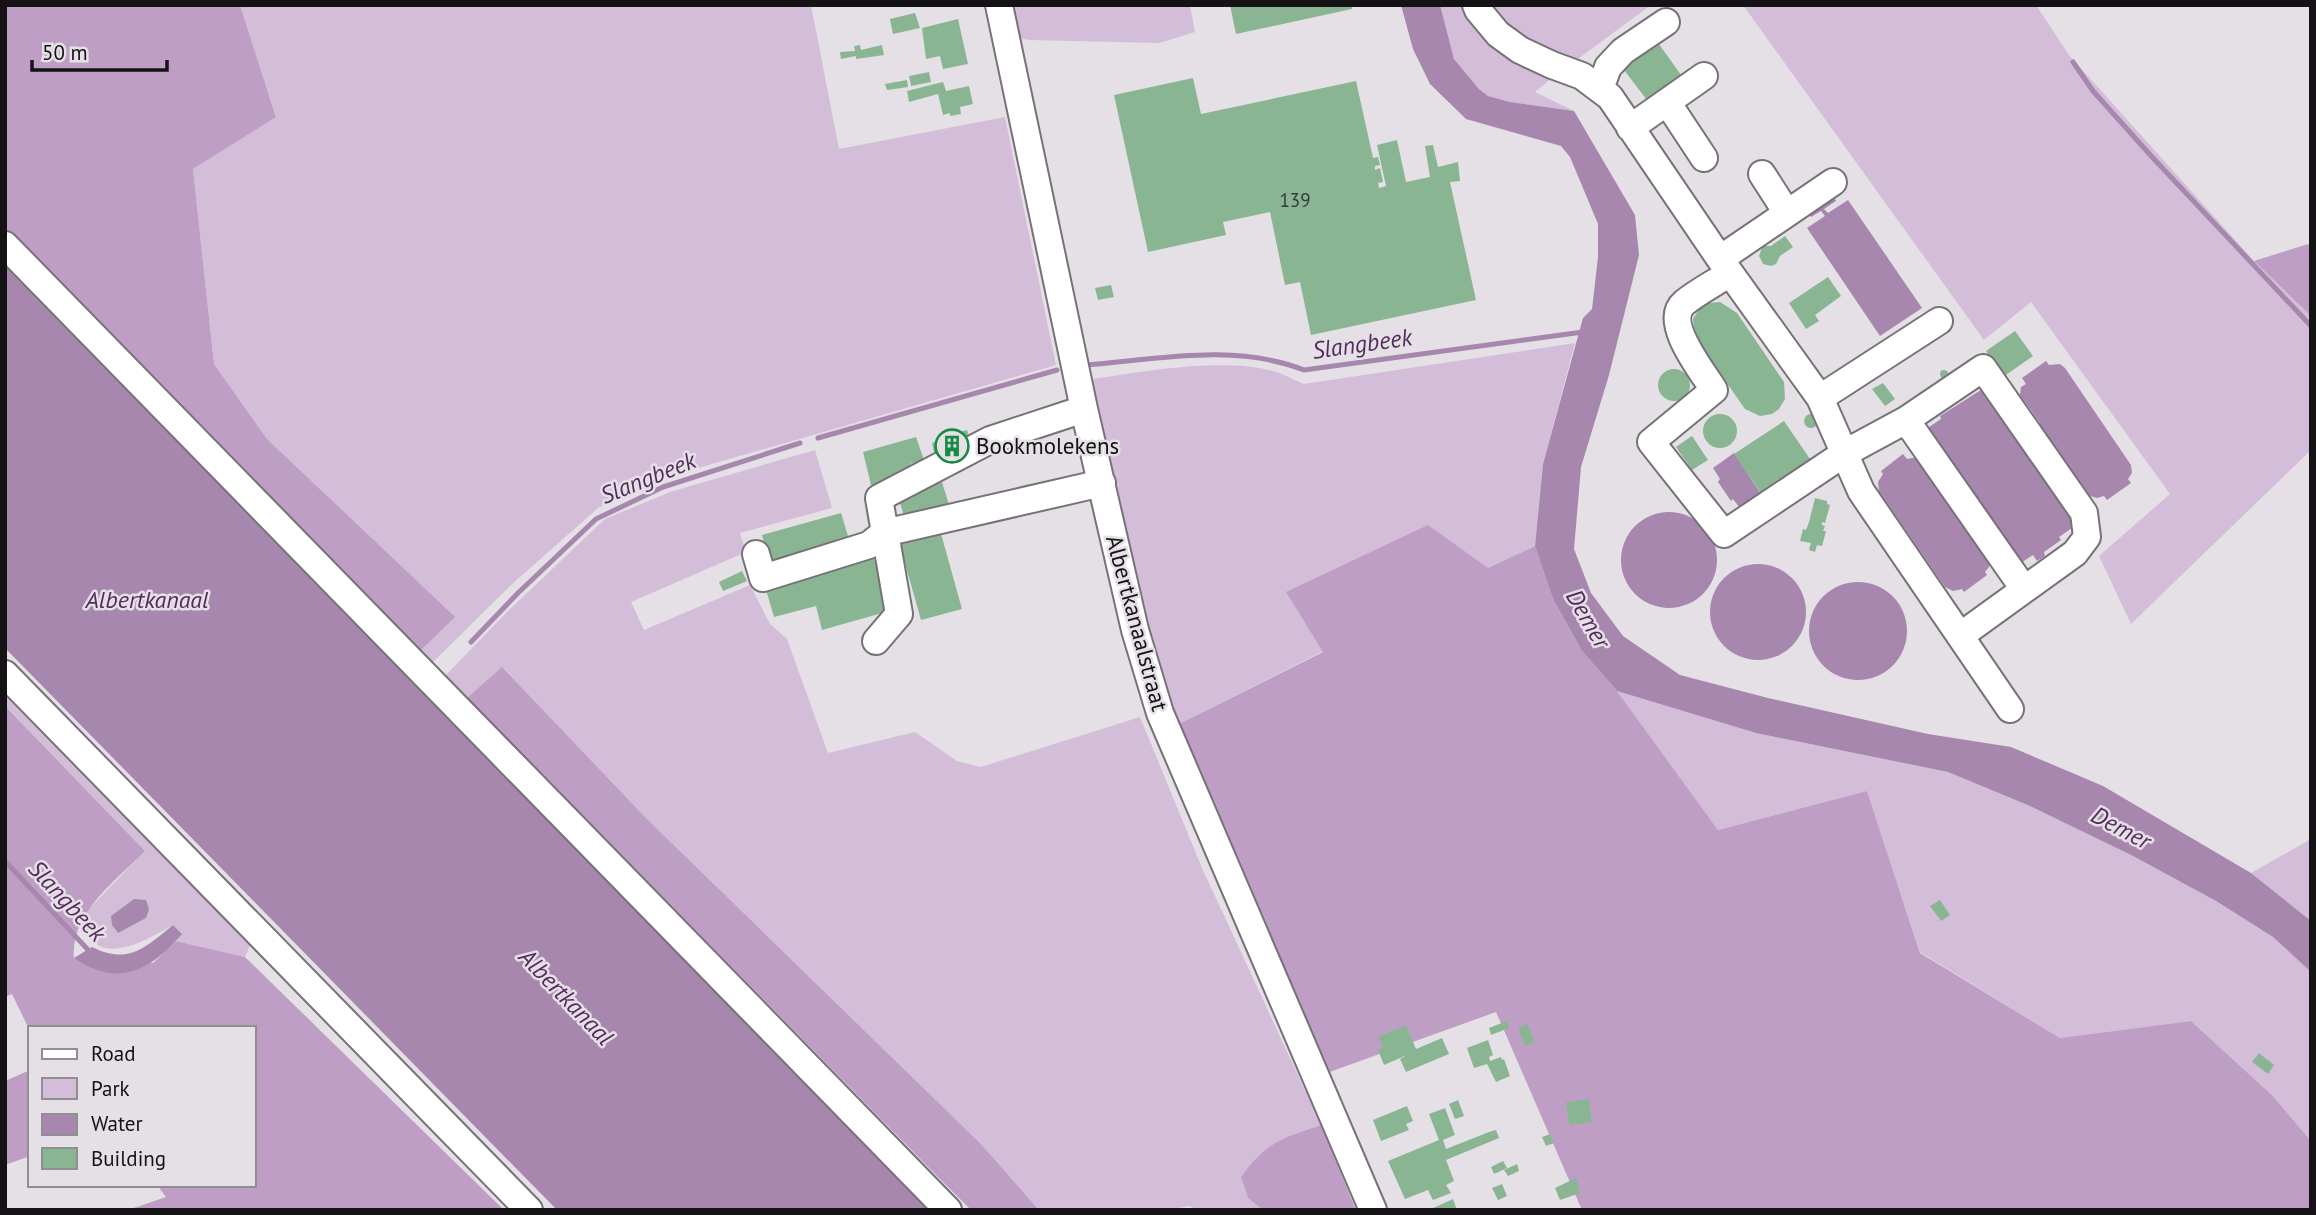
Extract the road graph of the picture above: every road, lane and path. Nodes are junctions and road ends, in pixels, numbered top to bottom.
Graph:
1 (999, 5) edge
2 (1476, 5) edge
3 (1666, 22) dead end
4 (1704, 76) dead end
5 (1600, 89) junction
6 (1667, 102) junction
7 (1630, 128) junction
8 (1704, 158) dead end
9 (1762, 174) dead end
10 (1833, 182) dead end
11 (1787, 213) junction
12 (5, 245) edge
13 (1725, 266) junction
14 (1939, 321) dead end
15 (1820, 398) junction
16 (1084, 409) junction
17 (1906, 420) junction
18 (1845, 453) junction
19 (1102, 483) junction
20 (884, 533) junction
21 (756, 554) dead end
22 (2024, 589) junction
23 (1960, 635) junction
24 (876, 640) dead end
25 (5, 674) edge
26 (2010, 709) dead end
27 (529, 1210) edge
28 (948, 1210) edge
29 (1373, 1210) edge

1 - 16 street, Albertkanaalstraat
2 - 5 street
3 - 5 street
4 - 6 street
5 - 7 street
6 - 7 street
6 - 8 street
7 - 13 street
9 - 11 street
10 - 11 street
11 - 13 street
12 - 28 street
13 - 15 street
13 - 18 street
14 - 15 street
15 - 18 street
16 - 19 street, Albertkanaalstraat
16 - 20 street
17 - 18 street
17 - 22 street
17 - 22 street
18 - 23 street
19 - 20 street
19 - 29 street, Albertkanaalstraat
20 - 21 street
20 - 24 street
22 - 23 street
23 - 26 street
25 - 27 street

